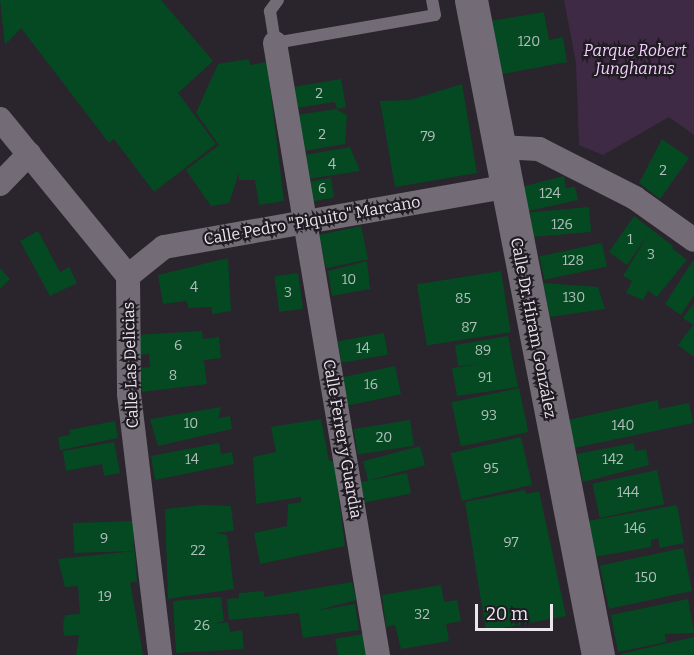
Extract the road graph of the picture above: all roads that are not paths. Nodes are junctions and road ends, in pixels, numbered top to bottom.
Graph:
1 (278, 0) edge
2 (432, 0) edge
3 (471, 0) edge
4 (275, 43) junction
5 (0, 119) edge
6 (498, 147) junction
7 (29, 154) junction
8 (0, 184) edge
9 (505, 187) junction
10 (305, 223) junction
11 (694, 240) edge
12 (128, 276) junction
13 (160, 655) edge
14 (378, 655) edge
15 (598, 655) edge

1 - 4 lane
2 - 4 lane
3 - 6 street, Calle Dr. Hiram González
4 - 10 street, Calle Ferrer y Guardia
5 - 7 street
6 - 9 street, Calle Dr. Hiram González
6 - 11 street
7 - 8 street
7 - 12 street
9 - 10 street, Calle Pedro "Piquito" Marcano
9 - 15 street, Calle Dr. Hiram González
10 - 12 street, Calle Pedro "Piquito" Marcano
10 - 14 street, Calle Ferrer y Guardia
12 - 13 street, Calle Las Delicias

